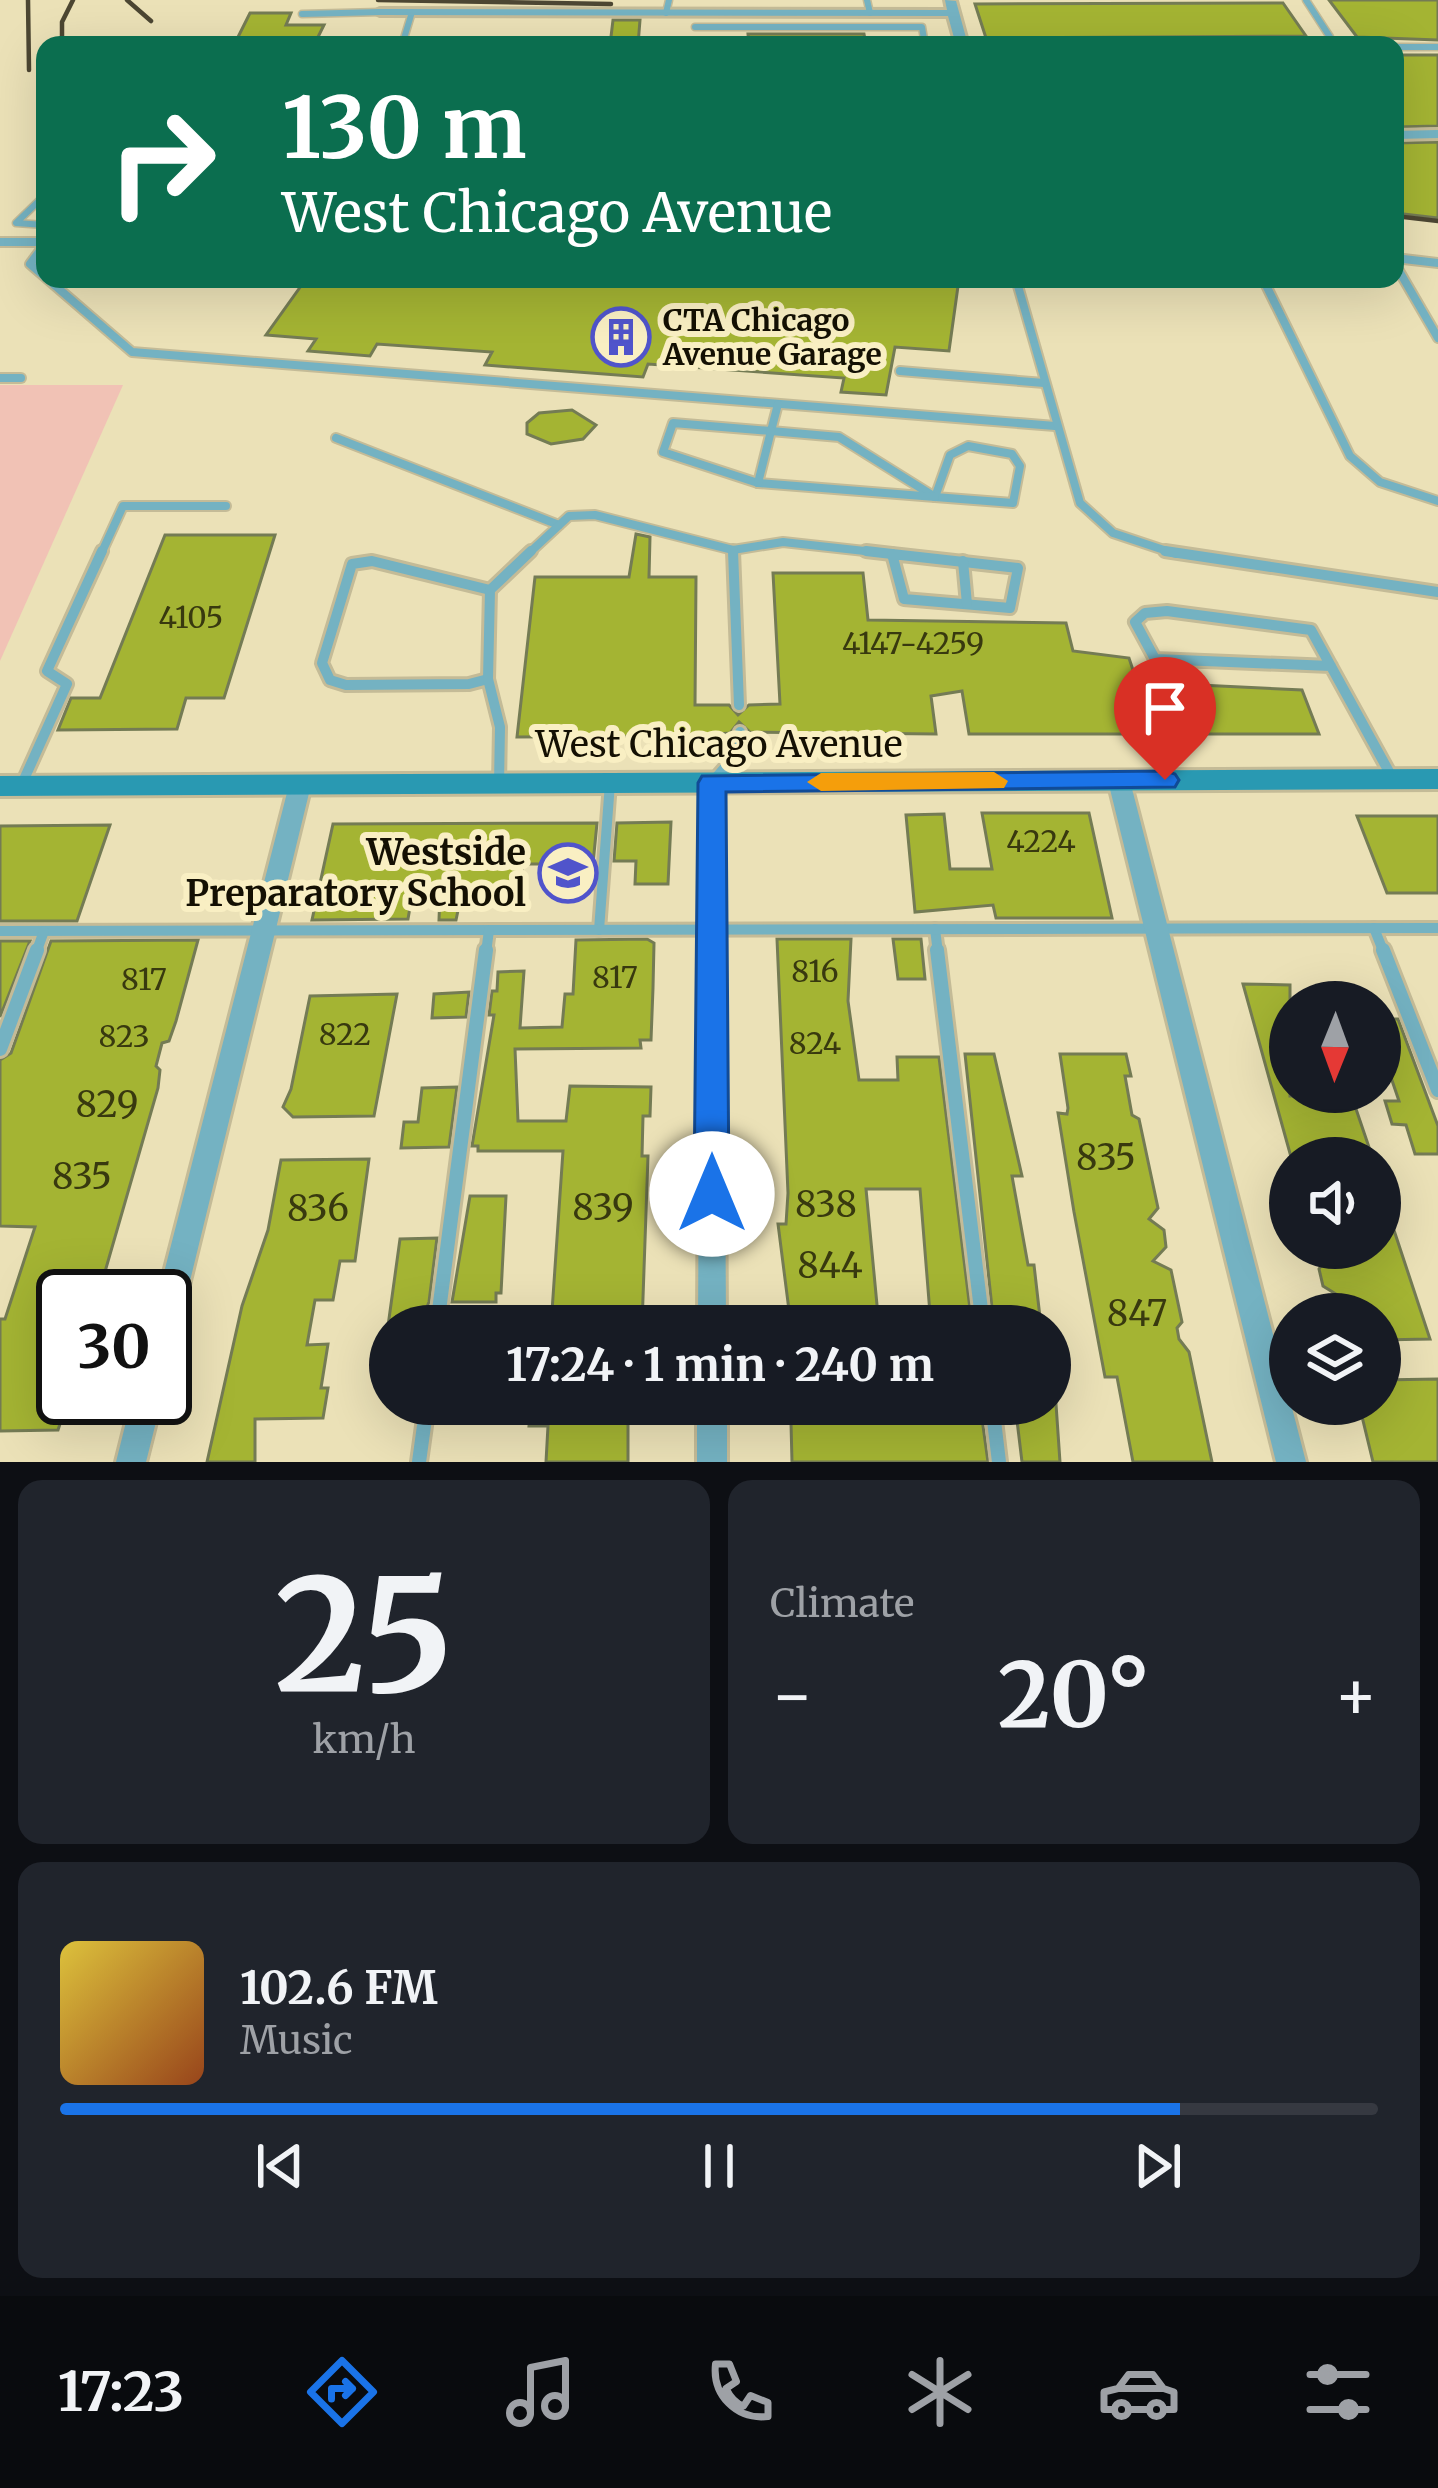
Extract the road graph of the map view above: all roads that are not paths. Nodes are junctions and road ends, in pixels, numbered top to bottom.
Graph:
1 (1306, 0) edge
2 (668, 6) edge
3 (730, 6) edge
4 (869, 7) edge
5 (951, 7) edge
6 (380, 12) joint
7 (412, 12) junction
8 (302, 14) dead end
9 (786, 20) junction
10 (695, 27) dead end
11 (405, 36) edge
12 (924, 36) edge
13 (959, 36) edge
14 (1329, 36) edge
15 (1404, 47) edge
16 (1438, 47) edge
17 (1438, 134) edge
18 (1404, 135) edge
19 (36, 203) edge
20 (36, 224) edge
21 (0, 242) edge
22 (36, 243) edge
23 (1404, 261) edge
24 (1438, 263) edge
25 (1404, 277) edge
26 (58, 288) edge
27 (1018, 288) edge
28 (1267, 288) edge
29 (1438, 338) edge
30 (900, 371) dead end
31 (0, 378) edge
32 (21, 378) dead end
33 (1044, 383) junction
34 (778, 404) junction
35 (1055, 426) junction
36 (771, 431) junction
37 (336, 438) dead end
38 (758, 483) junction
39 (935, 497) junction
40 (1438, 500) edge
41 (226, 506) dead end
42 (559, 525) junction
43 (733, 550) junction
44 (891, 552) junction
45 (963, 561) junction
46 (490, 590) junction
47 (1438, 592) edge
48 (967, 604) junction
49 (1331, 666) junction
50 (488, 679) junction
51 (739, 705) dead end
52 (740, 732) dead end
53 (1394, 779) junction
54 (1438, 779) edge
55 (1119, 781) junction
56 (610, 783) junction
57 (712, 783) junction
58 (500, 784) junction
59 (300, 785) junction
60 (11, 786) edge
61 (1374, 928) junction
62 (1438, 928) edge
63 (712, 929) junction
64 (935, 929) junction
65 (1157, 929) junction
66 (264, 930) junction
67 (489, 930) junction
68 (599, 930) junction
69 (0, 931) edge
70 (44, 931) junction
71 (0, 1049) edge
72 (1438, 1090) edge
73 (179, 1269) edge
74 (440, 1305) edge
75 (712, 1305) edge
76 (980, 1305) edge
77 (140, 1425) edge
78 (424, 1425) edge
79 (712, 1425) edge
80 (995, 1425) edge
81 (131, 1462) edge
82 (419, 1462) edge
83 (712, 1462) edge
84 (999, 1462) edge
85 (1291, 1462) edge

1 - 14 lane
2 - 3 street
2 - 7 street
3 - 9 street
4 - 5 street
4 - 9 street
5 - 13 street
6 - 7 street
6 - 8 lane
7 - 11 lane
9 - 10 lane
9 - 12 lane
15 - 16 lane
17 - 18 street
19 - 20 lane
21 - 22 lane
23 - 24 lane
25 - 29 lane
26 - 34 lane
27 - 33 lane
28 - 40 lane
30 - 33 lane
31 - 32 lane
33 - 35 lane
34 - 35 lane
34 - 36 lane
35 - 47 lane
36 - 38 lane
36 - 38 lane
36 - 39 lane
37 - 42 lane
38 - 39 lane
39 - 39 lane
41 - 60 lane
42 - 43 lane
42 - 46 lane
43 - 44 lane
43 - 51 lane
44 - 45 lane
44 - 48 lane
45 - 48 lane
45 - 48 lane
46 - 50 lane
46 - 50 lane
49 - 49 lane
49 - 53 lane
50 - 58 lane
52 - 57 lane
53 - 54 main road, West Chicago Avenue
53 - 55 main road, West Chicago Avenue
55 - 57 main road, West Chicago Avenue
55 - 65 street
56 - 57 main road, West Chicago Avenue
56 - 58 main road, West Chicago Avenue
56 - 68 lane
57 - 63 street
58 - 59 main road, West Chicago Avenue
59 - 60 main road, West Chicago Avenue
59 - 66 street
61 - 62 lane
61 - 65 lane
61 - 72 lane
63 - 64 lane
63 - 68 lane
63 - 75 street
64 - 65 lane
64 - 76 lane
65 - 85 street
66 - 67 lane
66 - 70 lane
66 - 73 street
67 - 68 lane
67 - 74 lane
69 - 70 lane
70 - 71 lane
77 - 81 street
78 - 82 lane
79 - 83 street
80 - 84 lane

